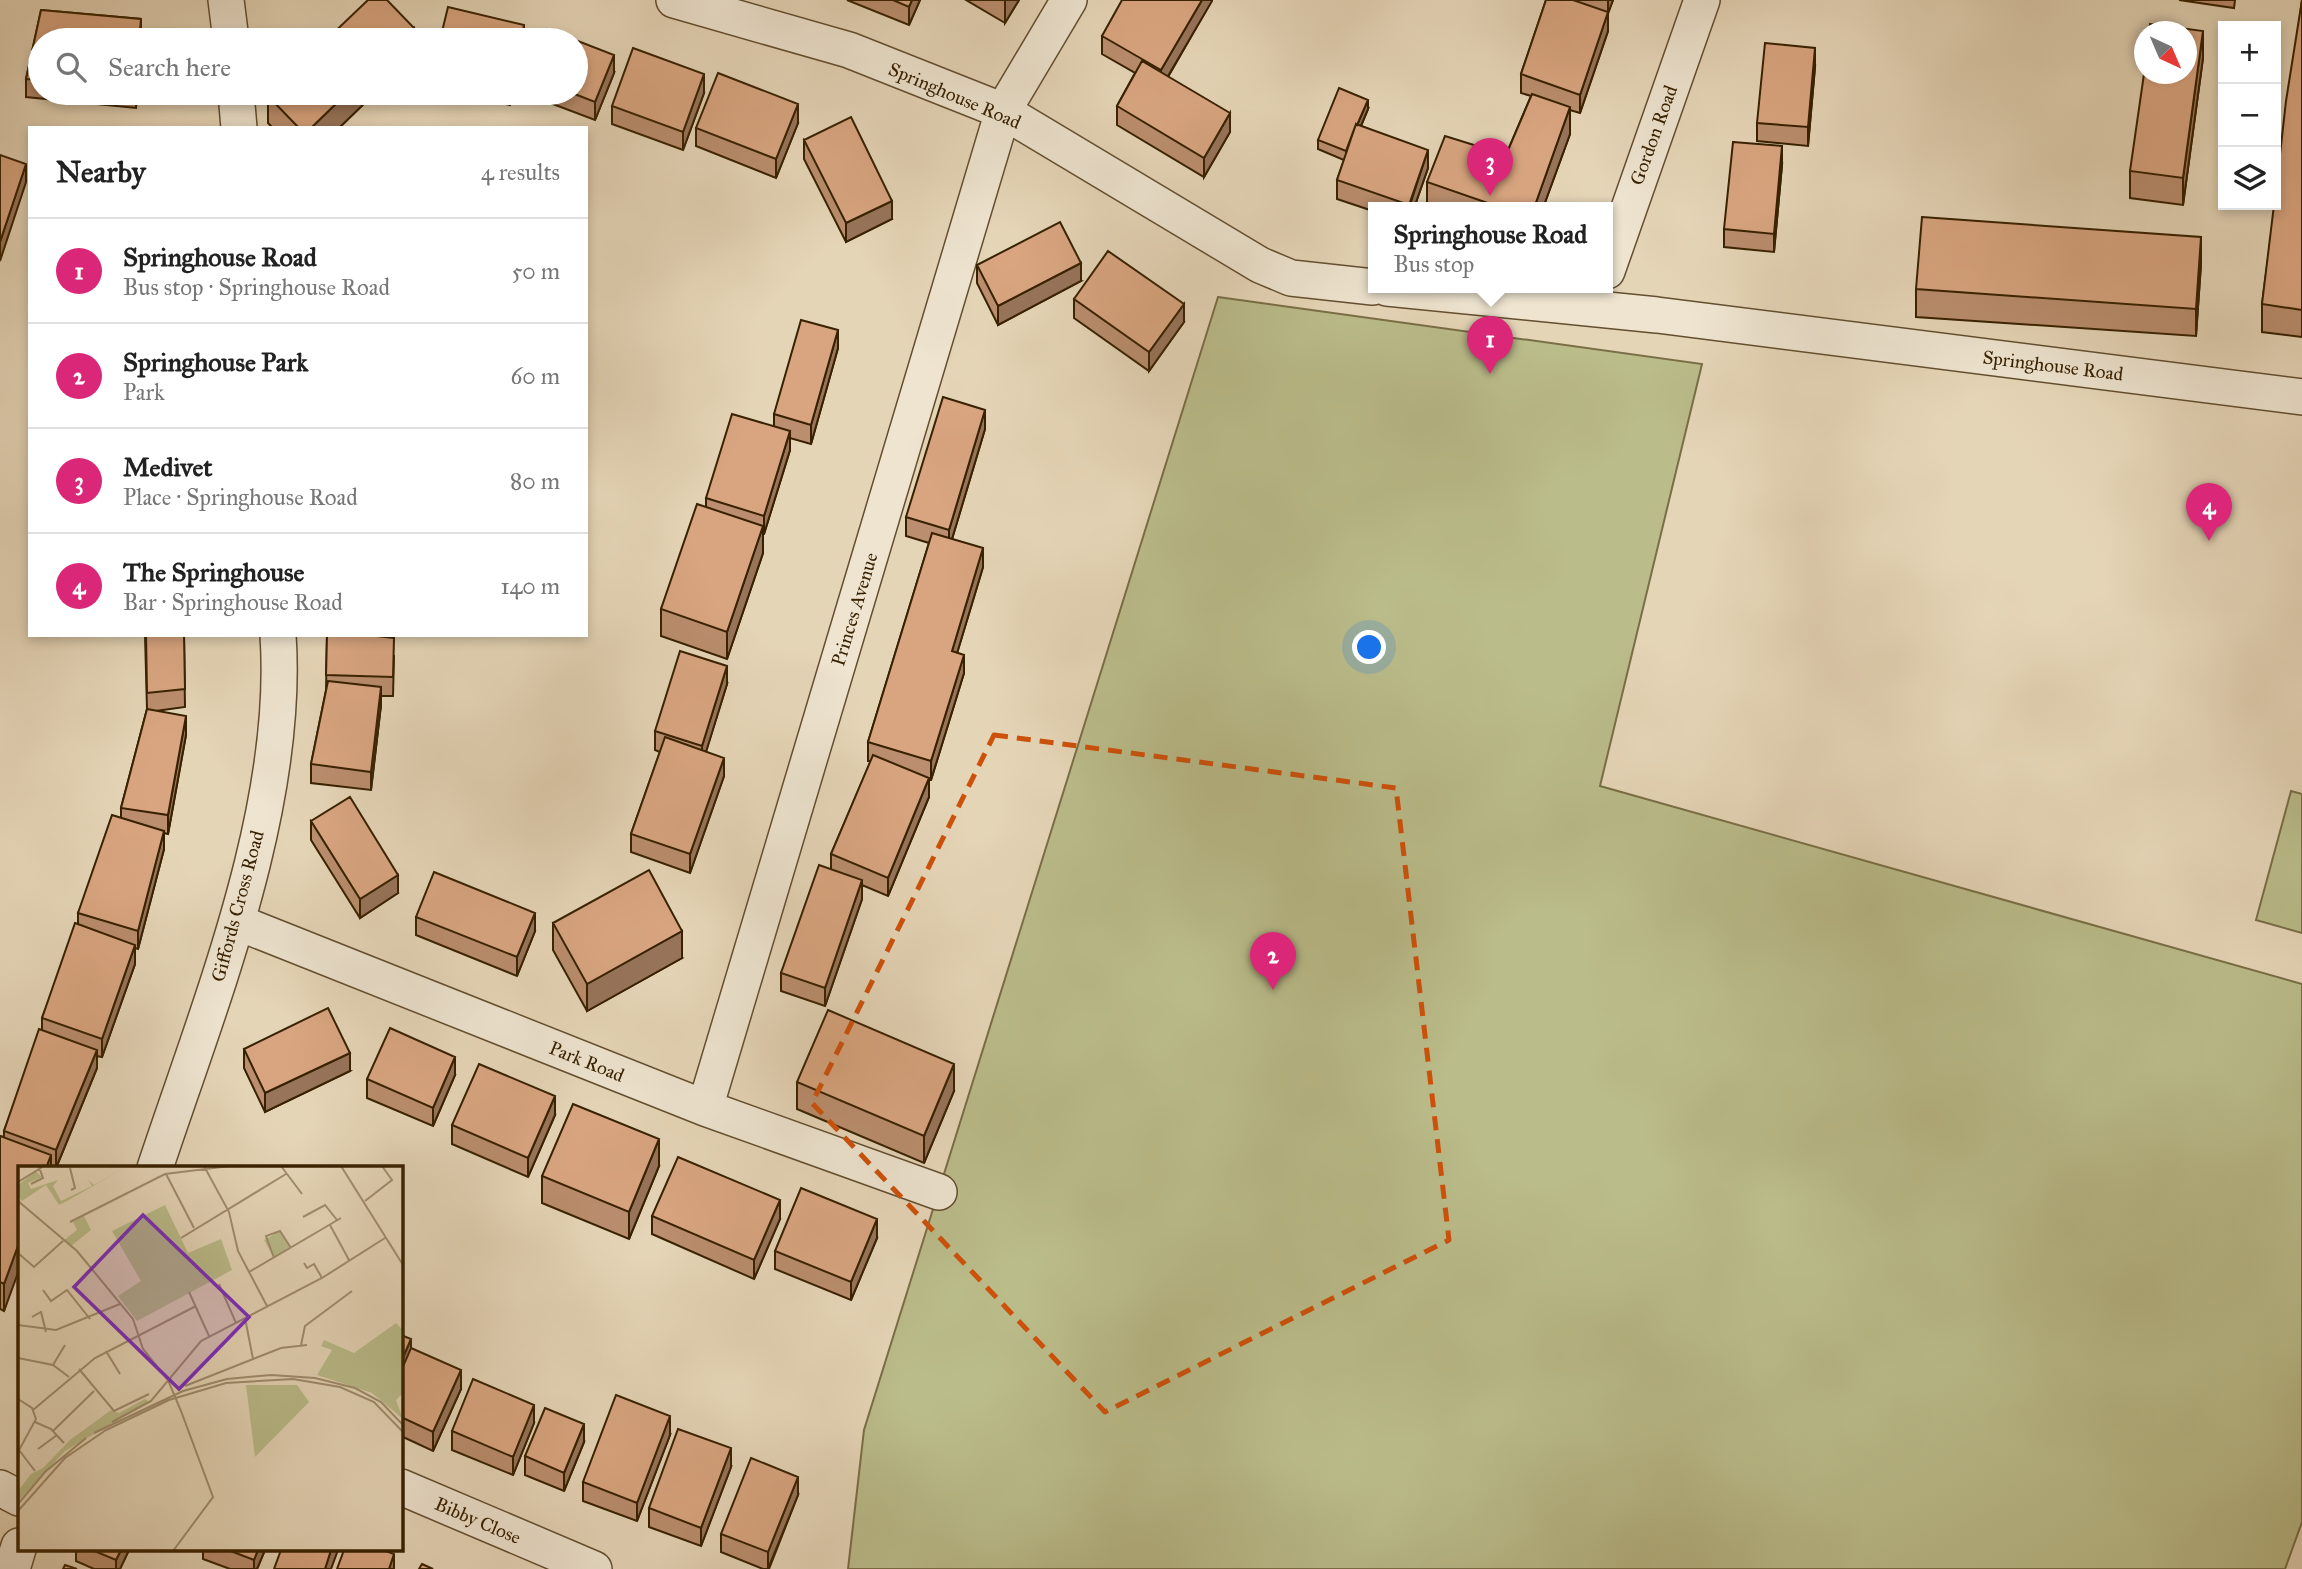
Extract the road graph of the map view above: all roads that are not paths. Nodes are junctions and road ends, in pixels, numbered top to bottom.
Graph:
1 (226, 0) edge
2 (674, 0) edge
3 (1069, 0) edge
4 (1702, 0) edge
5 (229, 28) edge
6 (237, 105) edge
7 (1003, 111) junction
8 (239, 126) edge
9 (1613, 254) edge
10 (1368, 286) edge
11 (1433, 293) edge
12 (1599, 298) edge
13 (2302, 397) edge
14 (278, 637) edge
15 (237, 922) junction
16 (705, 1108) junction
17 (156, 1166) edge
18 (939, 1192) dead end
19 (402, 1487) edge
20 (0, 1488) edge
21 (18, 1497) edge
22 (18, 1549) edge
23 (12, 1569) edge
24 (594, 1569) edge

1 - 5 street
2 - 7 street, Springhouse Road
3 - 7 street, Princes Avenue
4 - 9 street, Gordon Road
6 - 8 street
7 - 10 street, Springhouse Road
7 - 16 street, Princes Avenue
11 - 12 street, Springhouse Road
12 - 13 street, Springhouse Road
14 - 15 street, Giffords Cross Road
15 - 16 street, Park Road
15 - 17 street, Giffords Cross Road
16 - 18 street, Park Road
19 - 24 street, Bibby Close
20 - 21 street
22 - 23 street

